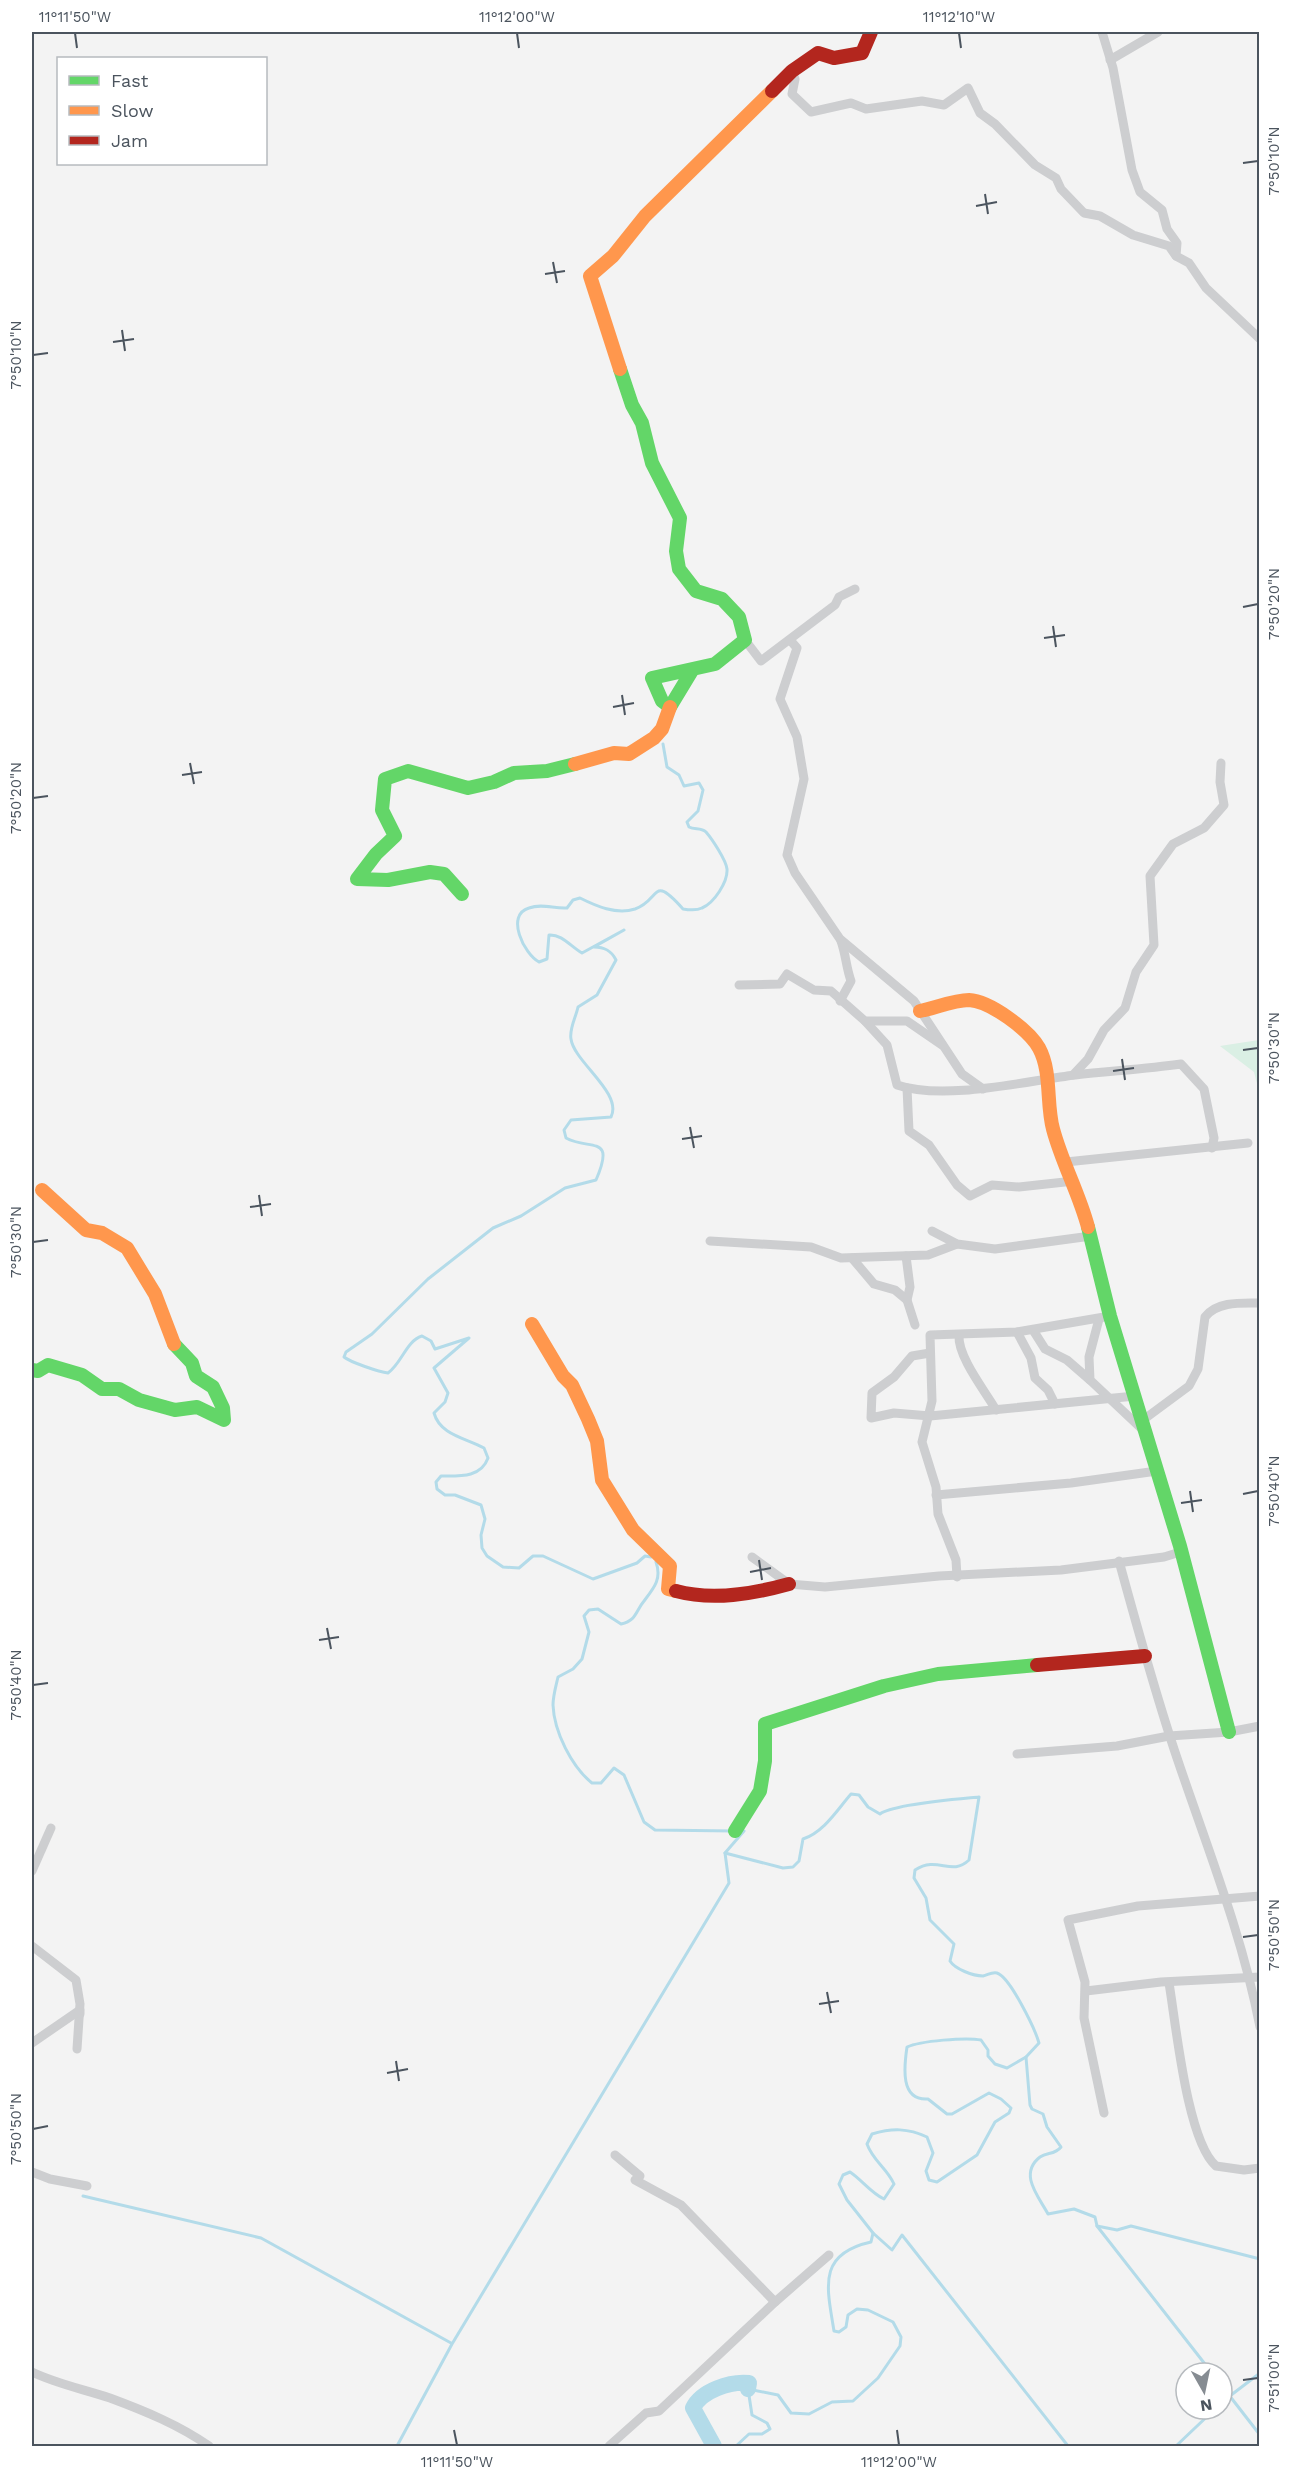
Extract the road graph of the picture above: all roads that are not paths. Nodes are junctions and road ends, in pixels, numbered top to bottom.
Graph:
1 (871, 32) edge
2 (1102, 32) edge
3 (1158, 32) edge
4 (1110, 60) junction
5 (792, 71) junction
6 (1176, 256) junction
7 (1260, 339) edge
8 (855, 589) dead end
9 (745, 640) junction
10 (790, 640) junction
11 (693, 669) junction
12 (670, 707) junction
13 (1221, 763) dead end
14 (462, 894) dead end
15 (840, 939) junction
16 (739, 985) dead end
17 (840, 1001) junction
18 (920, 1011) junction
19 (864, 1022) junction
20 (942, 1044) junction
21 (1073, 1075) junction
22 (1047, 1079) junction
23 (907, 1088) junction
24 (983, 1089) junction
25 (1248, 1143) dead end
26 (1212, 1148) junction
27 (1066, 1162) junction
28 (1074, 1181) junction
29 (42, 1190) dead end
30 (932, 1230) dead end
31 (1091, 1236) junction
32 (710, 1241) dead end
33 (957, 1244) junction
34 (906, 1256) junction
35 (852, 1258) junction
36 (907, 1300) junction
37 (1260, 1303) edge
38 (1105, 1318) junction
39 (532, 1324) dead end
40 (915, 1325) dead end
41 (1033, 1330) junction
42 (1017, 1332) junction
43 (959, 1336) junction
44 (930, 1353) junction
45 (32, 1370) edge
46 (1090, 1380) junction
47 (1135, 1396) junction
48 (1110, 1399) junction
49 (1055, 1404) junction
50 (996, 1410) junction
51 (930, 1416) junction
52 (1143, 1420) junction
53 (1147, 1434) junction
54 (1157, 1471) junction
55 (936, 1495) junction
56 (1180, 1546) junction
57 (752, 1557) dead end
58 (1119, 1561) junction
59 (957, 1577) junction
60 (789, 1584) junction
61 (1145, 1656) junction
62 (1260, 1726) edge
63 (1229, 1731) junction
64 (1169, 1736) junction
65 (1017, 1754) dead end
66 (51, 1828) dead end
67 (735, 1831) dead end
68 (32, 1871) edge
69 (1260, 1896) edge
70 (1226, 1897) junction
71 (32, 1946) edge
72 (1255, 1977) edge
73 (1169, 1983) junction
74 (1086, 1991) junction
75 (1260, 2027) edge
76 (32, 2043) edge
77 (1104, 2113) dead end
78 (615, 2155) dead end
79 (1260, 2168) edge
80 (32, 2172) edge
81 (87, 2186) dead end
82 (829, 2255) dead end
83 (775, 2302) junction
84 (32, 2372) edge
85 (209, 2446) edge
86 (609, 2446) edge

1 - 5 street
2 - 4 street
3 - 4 street
4 - 6 street
5 - 6 street
5 - 9 street
6 - 7 street
8 - 10 street
9 - 10 street
9 - 11 street
10 - 15 street
11 - 12 street
11 - 12 street
12 - 14 street
13 - 21 street
15 - 17 street
15 - 18 street
16 - 17 street
17 - 19 street
18 - 20 street
18 - 22 street
19 - 20 street
19 - 23 street
20 - 24 street
21 - 22 street
21 - 26 street
22 - 24 street
22 - 27 street
23 - 24 street
23 - 28 street
25 - 26 street
26 - 27 street
27 - 28 street
28 - 31 street
29 - 45 street
30 - 33 street
31 - 33 street
31 - 38 street
32 - 35 street
33 - 34 street
34 - 35 street
34 - 36 street
35 - 36 street
36 - 40 street
37 - 52 street
38 - 41 street
38 - 46 street
38 - 47 street
39 - 60 street
41 - 42 street
41 - 46 street
42 - 43 street
42 - 49 street
43 - 44 street
43 - 50 street
44 - 51 street
44 - 51 street
46 - 48 street
47 - 48 street
47 - 52 street
48 - 49 street
48 - 53 street
49 - 50 street
50 - 51 street
51 - 55 street
52 - 53 street
53 - 54 street
54 - 55 street
54 - 56 street
55 - 59 street
56 - 58 street
56 - 63 street
57 - 60 street
58 - 59 street
58 - 61 street
59 - 60 street
61 - 64 street
61 - 67 street
62 - 63 street
63 - 64 street
64 - 65 street
64 - 70 street
66 - 68 street
69 - 70 street
70 - 72 street
70 - 74 street
71 - 76 street
72 - 73 street
72 - 75 street
73 - 74 street
73 - 79 street
74 - 77 street
78 - 83 street
80 - 81 street
82 - 83 street
83 - 86 street
84 - 85 street

